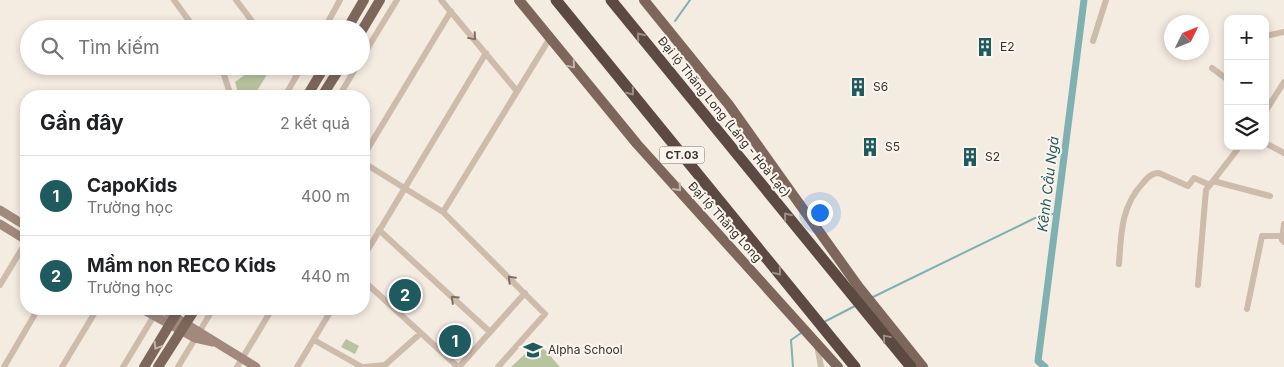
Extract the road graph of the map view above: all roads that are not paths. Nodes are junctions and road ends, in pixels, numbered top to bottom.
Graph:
1 (174, 0) edge
2 (236, 0) edge
3 (340, 0) edge
4 (364, 0) edge
5 (380, 0) edge
6 (397, 0) edge
7 (441, 0) edge
8 (519, 0) edge
9 (556, 0) edge
10 (611, 0) edge
11 (644, 0) edge
12 (1106, 0) edge
13 (451, 11) junction
14 (188, 20) edge
15 (251, 20) edge
16 (329, 20) edge
17 (352, 20) edge
18 (368, 20) edge
19 (1284, 32) edge
20 (1269, 35) edge
21 (550, 38) junction
22 (1093, 41) dead end
23 (370, 45) edge
24 (486, 53) junction
25 (1212, 68) dead end
26 (224, 75) edge
27 (296, 75) edge
28 (320, 75) edge
29 (335, 75) edge
30 (352, 75) edge
31 (1224, 77) edge
32 (1284, 82) edge
33 (229, 90) edge
34 (288, 90) edge
35 (311, 90) edge
36 (326, 90) edge
37 (343, 90) edge
38 (516, 90) junction
39 (1269, 106) edge
40 (370, 145) edge
41 (1269, 145) edge
42 (1237, 150) edge
43 (1284, 153) edge
44 (370, 167) edge
45 (1212, 182) junction
46 (404, 188) junction
47 (1270, 196) dead end
48 (0, 210) edge
49 (443, 212) junction
50 (20, 222) edge
51 (0, 224) edge
52 (1284, 224) edge
53 (379, 230) junction
54 (20, 237) edge
55 (1283, 239) edge
56 (370, 246) edge
57 (20, 250) edge
58 (1119, 264) dead end
59 (2, 276) edge
60 (0, 285) edge
61 (1198, 285) dead end
62 (370, 286) edge
63 (525, 293) junction
64 (1247, 309) dead end
65 (34, 315) edge
66 (93, 315) edge
67 (156, 315) edge
68 (191, 315) edge
69 (209, 315) edge
70 (268, 315) edge
71 (329, 315) edge
72 (175, 317) edge
73 (183, 327) junction
74 (490, 332) junction
75 (421, 333) junction
76 (197, 335) junction
77 (314, 340) junction
78 (816, 341) junction
79 (240, 363) edge
80 (4, 367) edge
81 (62, 367) edge
82 (123, 367) edge
83 (144, 367) edge
84 (158, 367) edge
85 (178, 367) edge
86 (256, 367) edge
87 (297, 367) edge
88 (363, 367) edge
89 (459, 367) edge
90 (498, 367) edge
91 (821, 367) edge
92 (838, 367) edge
93 (855, 367) edge
94 (910, 367) edge
95 (923, 367) edge

1 - 14 street
2 - 15 street
3 - 16 street
4 - 17 main road
5 - 18 main road
6 - 23 street
7 - 13 street
8 - 21 main road, Đại lộ Thăng Long
9 -> 93 highway, CT.03
94 -> 10 highway, Đại lộ Thăng Long (Láng - Hoà Lạc)
11 - 95 main road
12 - 22 street
13 -> 24 street
13 - 40 street
19 - 20 street
21 - 38 street
21 -> 78 main road, Đại lộ Thăng Long
24 - 38 street
24 - 46 street
25 - 31 street
26 - 33 street
27 - 34 street
28 - 35 main road
29 - 36 main road
30 - 37 street
32 - 39 street
38 - 49 street
41 - 43 street
42 - 45 street
44 - 46 street
45 - 47 street
45 - 58 street
45 - 61 street
46 - 49 street
46 - 53 street
48 - 50 street
63 -> 49 street
51 - 54 street
52 - 55 street
53 - 56 street
74 -> 53 street
55 - 64 street
57 - 59 street
59 - 60 street
62 - 75 street
63 - 74 street
63 - 90 street
65 - 80 street
66 - 81 street
67 - 82 street
68 - 73 main road
69 - 76 street
70 - 79 street
71 - 77 street
72 - 73 street
72 -> 83 main road
73 - 76 street
73 - 84 main road
74 - 89 street
75 - 88 street
75 - 89 street
76 - 79 street
76 - 85 street
77 - 87 street
77 - 88 street
78 - 91 street
78 - 92 main road, Đại lộ Thăng Long
79 - 86 street

